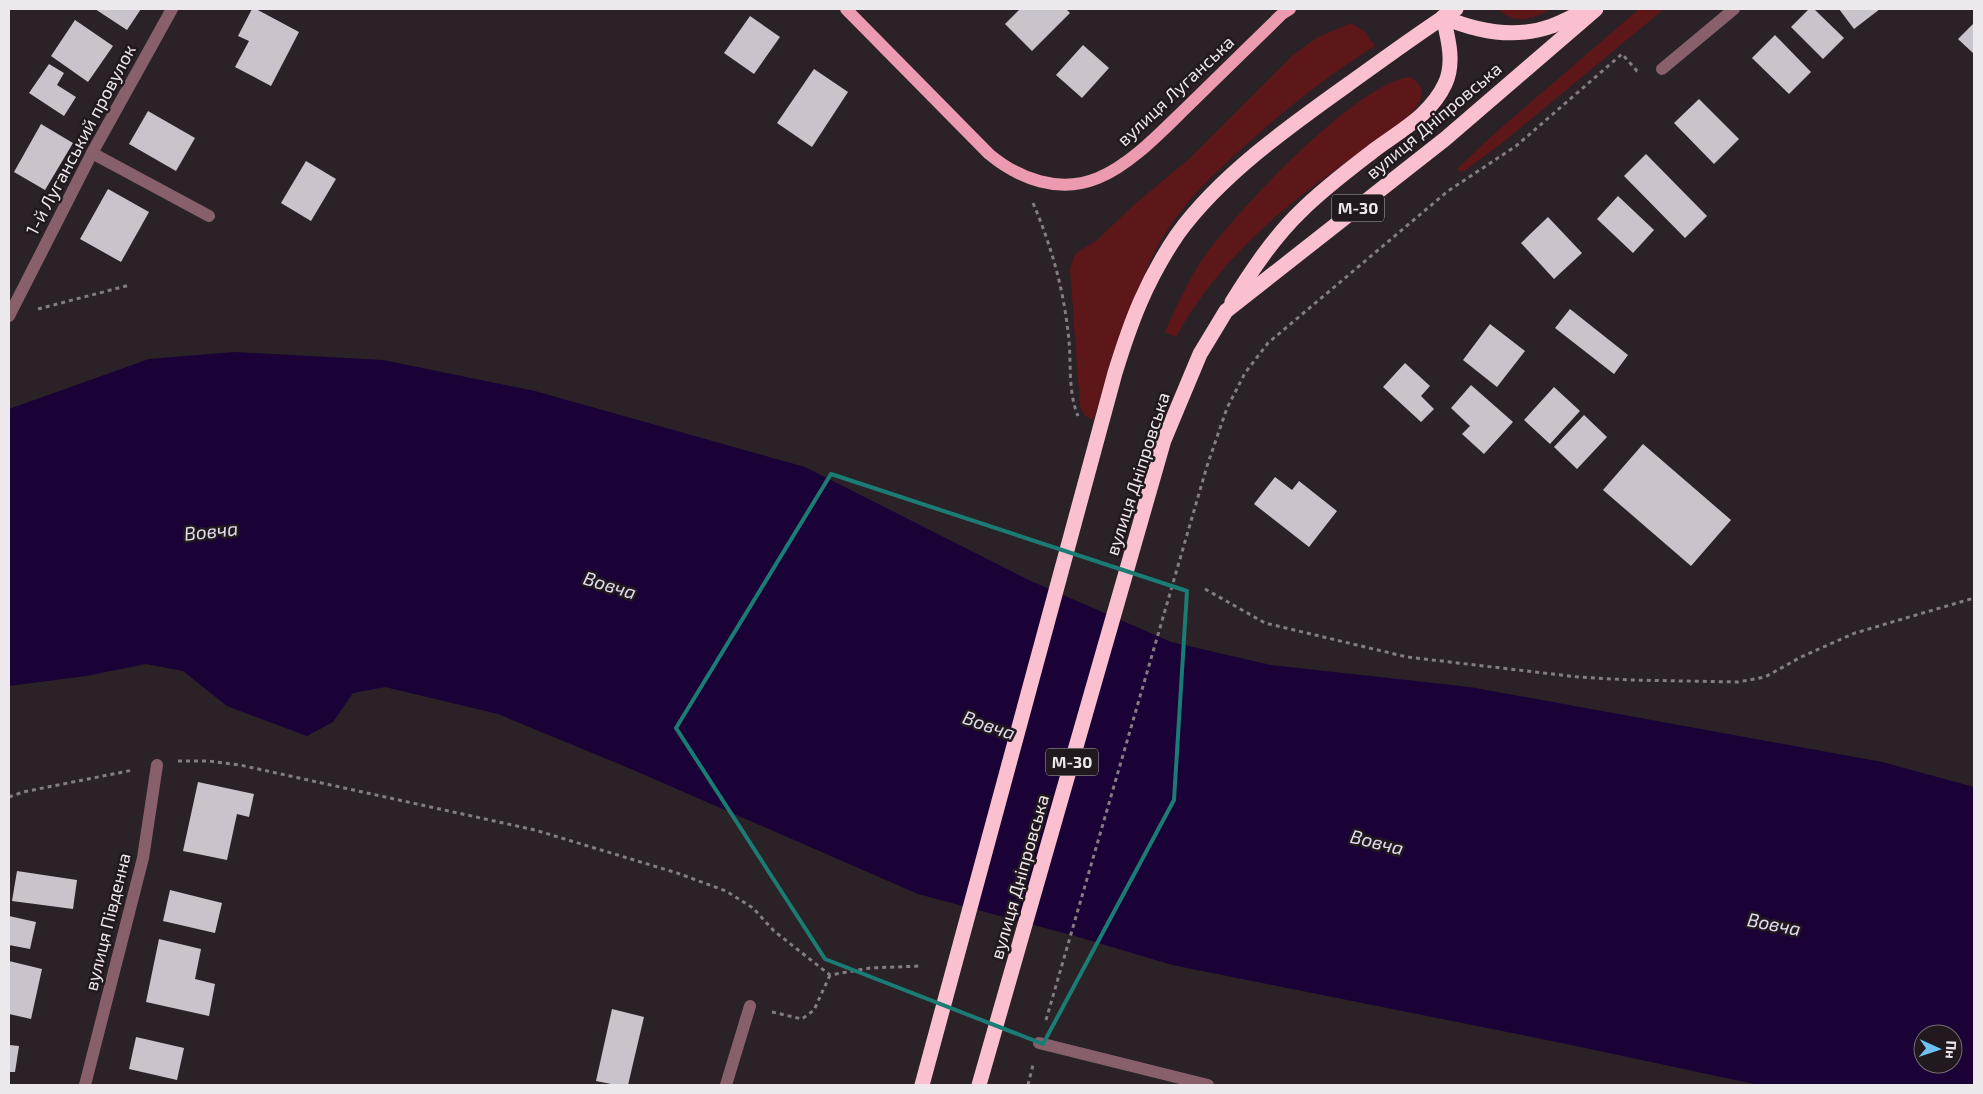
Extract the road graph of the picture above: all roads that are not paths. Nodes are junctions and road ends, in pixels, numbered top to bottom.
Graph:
1 (172, 9) edge
2 (846, 9) edge
3 (1290, 9) edge
4 (1589, 9) edge
5 (1596, 9) edge
6 (1734, 9) edge
7 (1445, 12) edge
8 (1662, 69) road end
9 (92, 153) junction
10 (209, 216) dead end
11 (1226, 311) junction
12 (9, 316) edge
13 (157, 765) road end
14 (750, 1006) road end
15 (1039, 1043) road end
16 (85, 1085) edge
17 (726, 1085) edge
18 (922, 1085) edge
19 (979, 1085) edge
20 (1208, 1085) edge

1 - 9 street, 1-й Луганський провулок
2 - 3 main road, вулиця Луганська
4 - 7 highway
5 - 11 highway, вулиця Дніпровська / М-30
6 - 8 street
7 - 11 highway
7 - 18 highway
9 - 10 street
9 - 12 street, 1-й Луганський провулок
11 - 19 highway, вулиця Дніпровська / М-30
13 - 16 street, вулиця Південна
14 - 17 street
15 - 20 street

